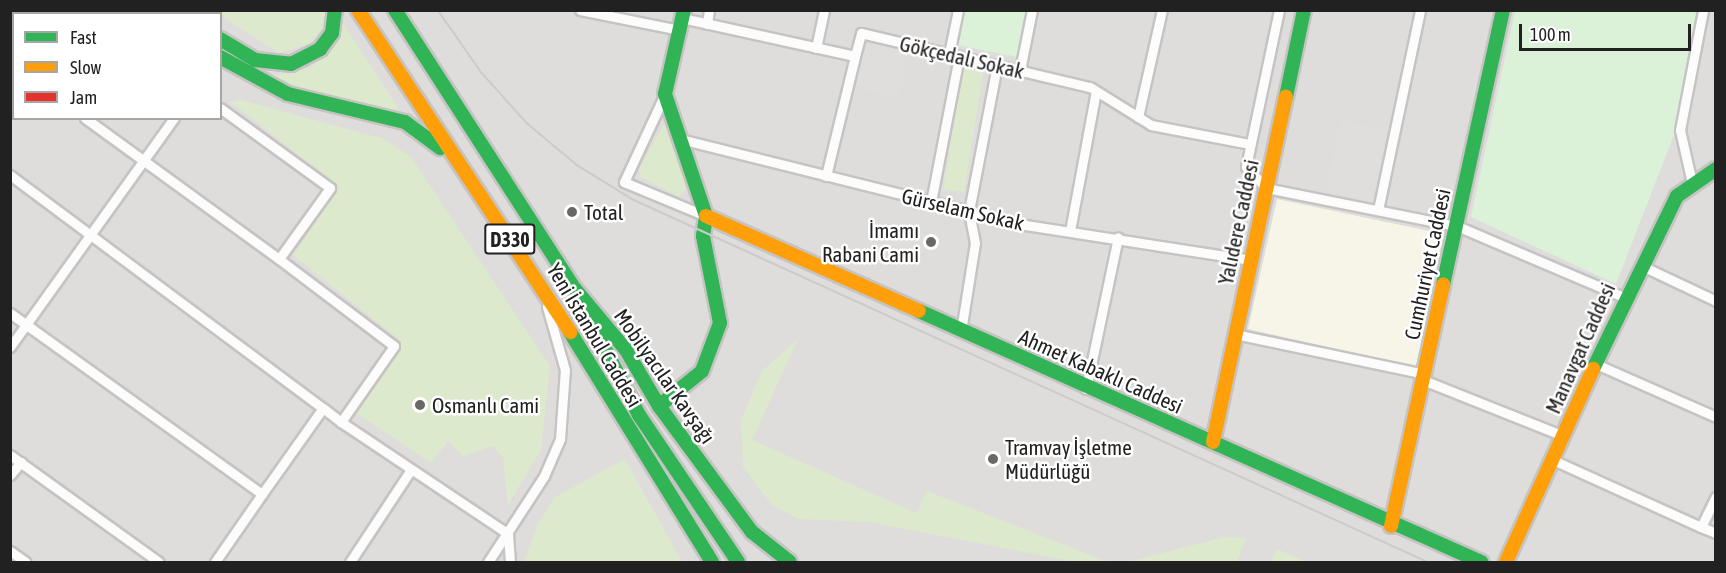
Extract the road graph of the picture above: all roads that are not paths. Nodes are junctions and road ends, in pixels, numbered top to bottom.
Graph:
1 (335, 10) edge
2 (358, 10) edge
3 (395, 10) edge
4 (580, 10) edge
5 (709, 10) edge
6 (824, 10) edge
7 (958, 10) edge
8 (1032, 10) edge
9 (1162, 10) edge
10 (1279, 10) edge
11 (1304, 10) edge
12 (1420, 10) edge
13 (1503, 10) edge
14 (1703, 10) edge
15 (682, 20) edge
16 (707, 24) junction
17 (222, 40) edge
18 (816, 48) junction
19 (954, 55) junction
20 (855, 56) junction
21 (222, 58) edge
22 (997, 65) junction
23 (1020, 70) junction
24 (1096, 91) junction
25 (665, 94) junction
26 (222, 109) edge
27 (1138, 117) junction
28 (88, 120) edge
29 (173, 120) edge
30 (680, 139) junction
31 (1250, 144) junction
32 (144, 161) junction
33 (459, 165) junction
34 (1716, 170) edge
35 (10, 176) edge
36 (826, 176) junction
37 (1692, 183) junction
38 (1266, 188) junction
39 (931, 202) junction
40 (1378, 210) junction
41 (969, 211) junction
42 (706, 216) junction
43 (1457, 226) junction
44 (1070, 231) junction
45 (91, 235) junction
46 (1118, 237) junction
47 (279, 259) junction
48 (1251, 260) junction
49 (1640, 265) junction
50 (539, 282) junction
51 (575, 289) junction
52 (1626, 298) junction
53 (1716, 301) edge
54 (10, 313) edge
55 (27, 324) junction
56 (961, 331) junction
57 (1235, 334) junction
58 (10, 347) edge
59 (1596, 364) junction
60 (1424, 377) junction
61 (1086, 389) junction
62 (658, 406) junction
63 (323, 408) junction
64 (1716, 417) edge
65 (341, 422) junction
66 (1564, 436) junction
67 (1213, 442) junction
68 (10, 455) edge
69 (1553, 460) junction
70 (21, 462) junction
71 (410, 471) junction
72 (655, 472) junction
73 (10, 475) edge
74 (262, 494) junction
75 (1716, 496) edge
76 (1391, 526) junction
77 (1701, 527) junction
78 (1716, 533) edge
79 (508, 534) junction
80 (10, 551) edge
81 (26, 562) edge
82 (159, 562) edge
83 (215, 562) edge
84 (350, 562) edge
85 (488, 562) edge
86 (510, 562) edge
87 (700, 562) edge
88 (712, 562) edge
89 (738, 562) edge
90 (790, 562) edge
91 (1480, 562) edge
92 (1506, 562) edge

1 - 17 main road
2 - 33 main road, Yeni İstanbul Caddesi / D330
3 - 51 main road, Yeni İstanbul Caddesi / D330
4 - 15 street
5 - 16 street
6 - 18 street
7 - 19 street
8 - 23 street
9 - 27 street
10 - 31 street
11 - 38 main road, Yalıdere Caddesi
12 - 40 street
13 - 43 main road, Cumhuriyet Caddesi
14 - 37 street
15 - 16 street
15 - 25 main road
16 - 18 street
18 - 20 street
19 - 20 street, Gökçedalı Sokak
19 - 22 street, Gökçedalı Sokak
19 - 39 street
20 - 36 street
21 - 33 main road
22 - 23 street, Gökçedalı Sokak
22 - 41 street
23 - 24 street, Gökçedalı Sokak
24 - 27 street, Gökçedalı Sokak
24 - 44 street
25 - 30 main road
25 - 42 street
26 - 47 street
27 - 31 street, Gökçedalı Sokak
28 - 32 street
29 - 32 street
30 - 36 street, Gürselam Sokak
30 - 42 main road
31 - 38 street
32 - 45 street
32 - 47 street
33 - 50 main road, Yeni İstanbul Caddesi / D330
34 - 37 main road, Manavgat Caddesi
35 - 45 street
36 - 39 street, Gürselam Sokak
37 - 49 main road, Manavgat Caddesi
38 - 40 street
38 - 48 main road, Yalıdere Caddesi
39 - 41 street, Gürselam Sokak
40 - 43 street
41 - 44 street, Gürselam Sokak
41 - 56 street
42 - 56 main road, Ahmet Kabaklı Caddesi
42 - 62 main road
43 - 52 street
43 - 60 main road, Cumhuriyet Caddesi
44 - 46 street, Gürselam Sokak
45 - 55 street
45 - 63 street
46 - 48 street, Gürselam Sokak
46 - 61 street
47 - 65 street
48 - 57 main road, Yalıdere Caddesi
49 - 52 main road, Manavgat Caddesi
49 - 53 street
50 - 72 main road, Yeni İstanbul Caddesi / D330
50 - 79 street
51 - 62 main road, Mobilyacılar Kavşağı
51 - 89 main road, Mobilyacılar Kavşağı / D330
52 - 59 main road, Manavgat Caddesi
54 - 55 street
55 - 58 street
55 - 74 street
56 - 61 main road, Ahmet Kabaklı Caddesi
57 - 60 street
57 - 67 main road, Yalıdere Caddesi
59 - 64 street
59 - 66 main road, Manavgat Caddesi
60 - 66 street
60 - 76 main road, Cumhuriyet Caddesi
61 - 67 main road, Ahmet Kabaklı Caddesi
62 - 90 main road, Mobilyacılar Kavşağı
63 - 65 street
63 - 74 street
65 - 71 street
66 - 69 main road, Manavgat Caddesi
67 - 76 main road, Ahmet Kabaklı Caddesi
68 - 70 street
69 - 77 street
69 - 92 main road, Manavgat Caddesi
70 - 73 street
70 - 82 street
71 - 79 street
71 - 84 street
72 - 87 main road, D330
72 - 88 main road
74 - 83 street
75 - 77 street
76 - 91 main road, Ahmet Kabaklı Caddesi
77 - 78 street
79 - 85 street
79 - 86 street
80 - 81 street

